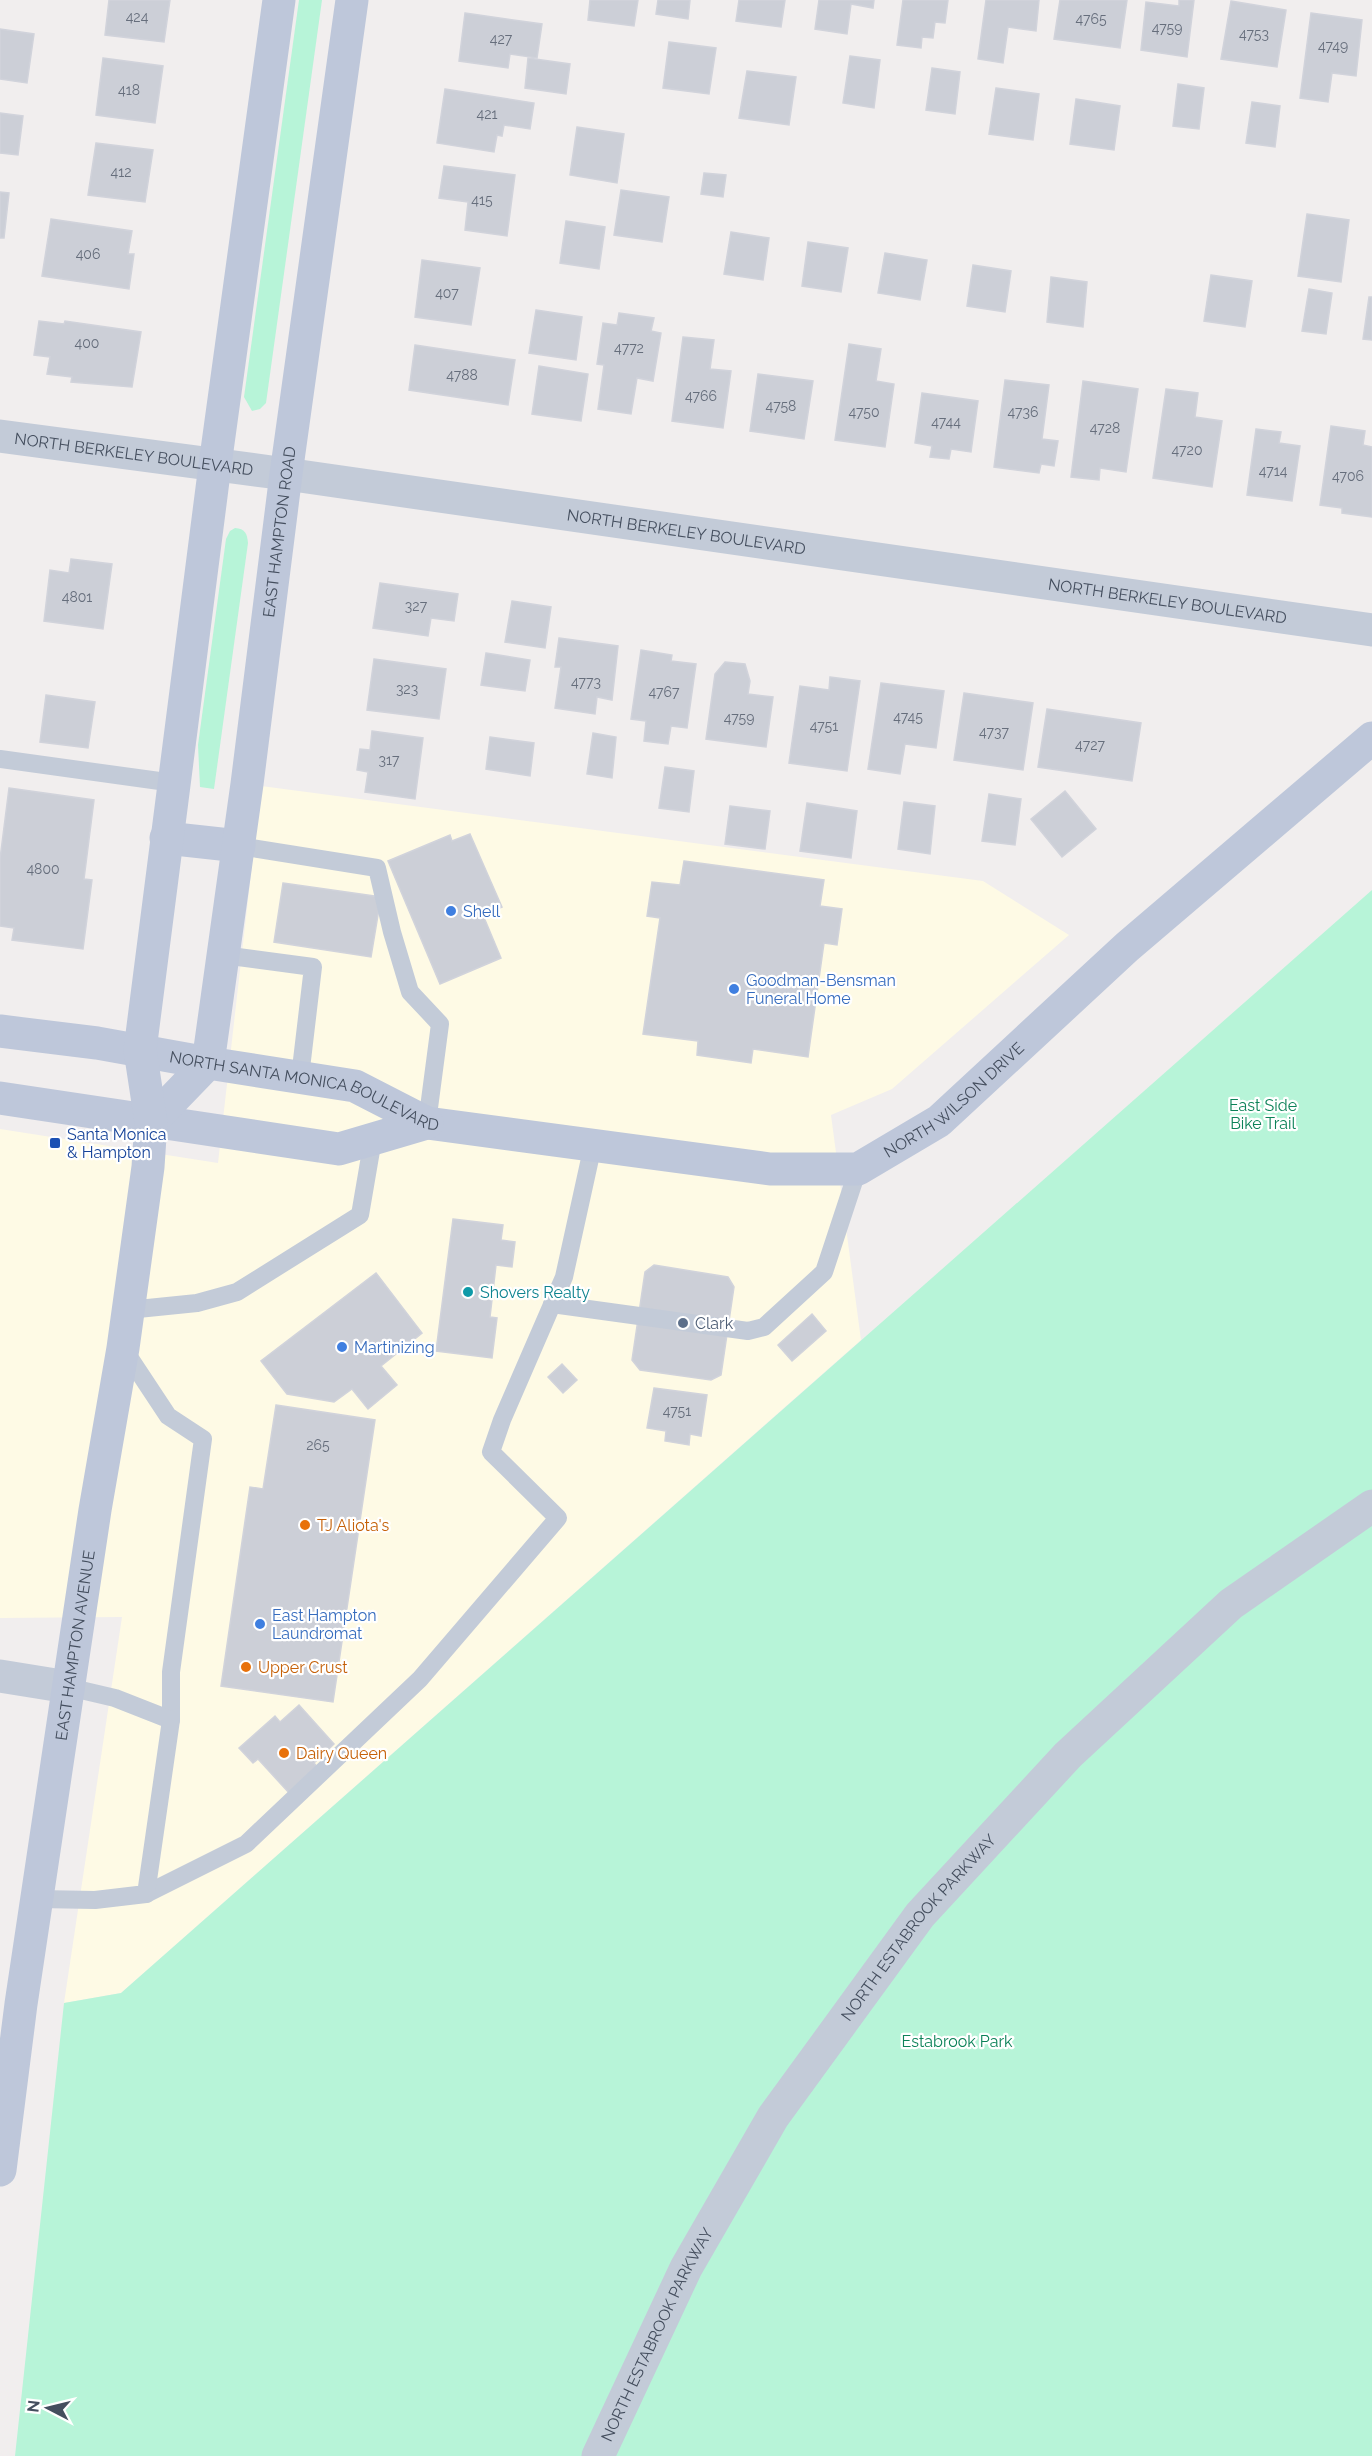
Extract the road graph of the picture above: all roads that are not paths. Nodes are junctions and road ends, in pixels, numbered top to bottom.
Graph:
1 (279, 0) edge
2 (352, 0) edge
3 (0, 436) edge
4 (214, 465) junction
5 (286, 474) junction
6 (1372, 630) edge
7 (1372, 738) edge
8 (0, 759) edge
9 (174, 783) junction
10 (166, 838) junction
11 (238, 846) junction
12 (223, 955) junction
13 (0, 1031) edge
14 (140, 1050) junction
15 (208, 1063) junction
16 (300, 1077) junction
17 (0, 1098) edge
18 (151, 1122) junction
19 (427, 1123) junction
20 (373, 1139) junction
21 (593, 1145) junction
22 (858, 1169) junction
23 (552, 1304) junction
24 (128, 1310) junction
25 (123, 1347) junction
26 (1372, 1506) edge
27 (0, 1676) edge
28 (68, 1687) junction
29 (171, 1720) junction
30 (146, 1894) junction
31 (37, 1899) junction
32 (0, 2170) edge
33 (598, 2456) edge

1 - 4 main road
2 - 5 main road, EAST HAMPTON ROAD
3 - 4 street, NORTH BERKELEY BOULEVARD
4 - 5 street, NORTH BERKELEY BOULEVARD
4 - 9 main road
5 - 6 street, NORTH BERKELEY BOULEVARD
5 - 11 main road, EAST HAMPTON ROAD
7 - 22 main road, NORTH WILSON DRIVE
8 - 9 lane
9 - 10 main road
10 - 11 main road
10 - 14 main road
11 - 12 main road, EAST HAMPTON ROAD
11 - 19 lane
12 - 15 main road, EAST HAMPTON ROAD
12 - 16 lane
13 - 14 main road, NORTH SANTA MONICA BOULEVARD
14 - 15 main road, NORTH SANTA MONICA BOULEVARD
14 - 18 main road, EAST HAMPTON AVENUE
15 - 16 main road, NORTH SANTA MONICA BOULEVARD
15 - 18 main road
16 - 19 main road, NORTH SANTA MONICA BOULEVARD
17 - 18 main road, NORTH SANTA MONICA BOULEVARD
18 - 20 main road, NORTH SANTA MONICA BOULEVARD
18 - 24 main road, EAST HAMPTON AVENUE
19 - 20 main road, NORTH SANTA MONICA BOULEVARD
19 - 21 main road
20 - 24 lane
21 - 22 main road
21 - 23 lane
22 - 23 lane
23 - 30 lane
24 - 25 main road, EAST HAMPTON AVENUE
25 - 28 main road, EAST HAMPTON AVENUE
25 - 29 lane
26 - 33 street, NORTH ESTABROOK PARKWAY
27 - 28 street
28 - 29 lane
28 - 31 main road, EAST HAMPTON AVENUE
29 - 30 lane
30 - 31 lane
31 - 32 main road, EAST HAMPTON AVENUE

